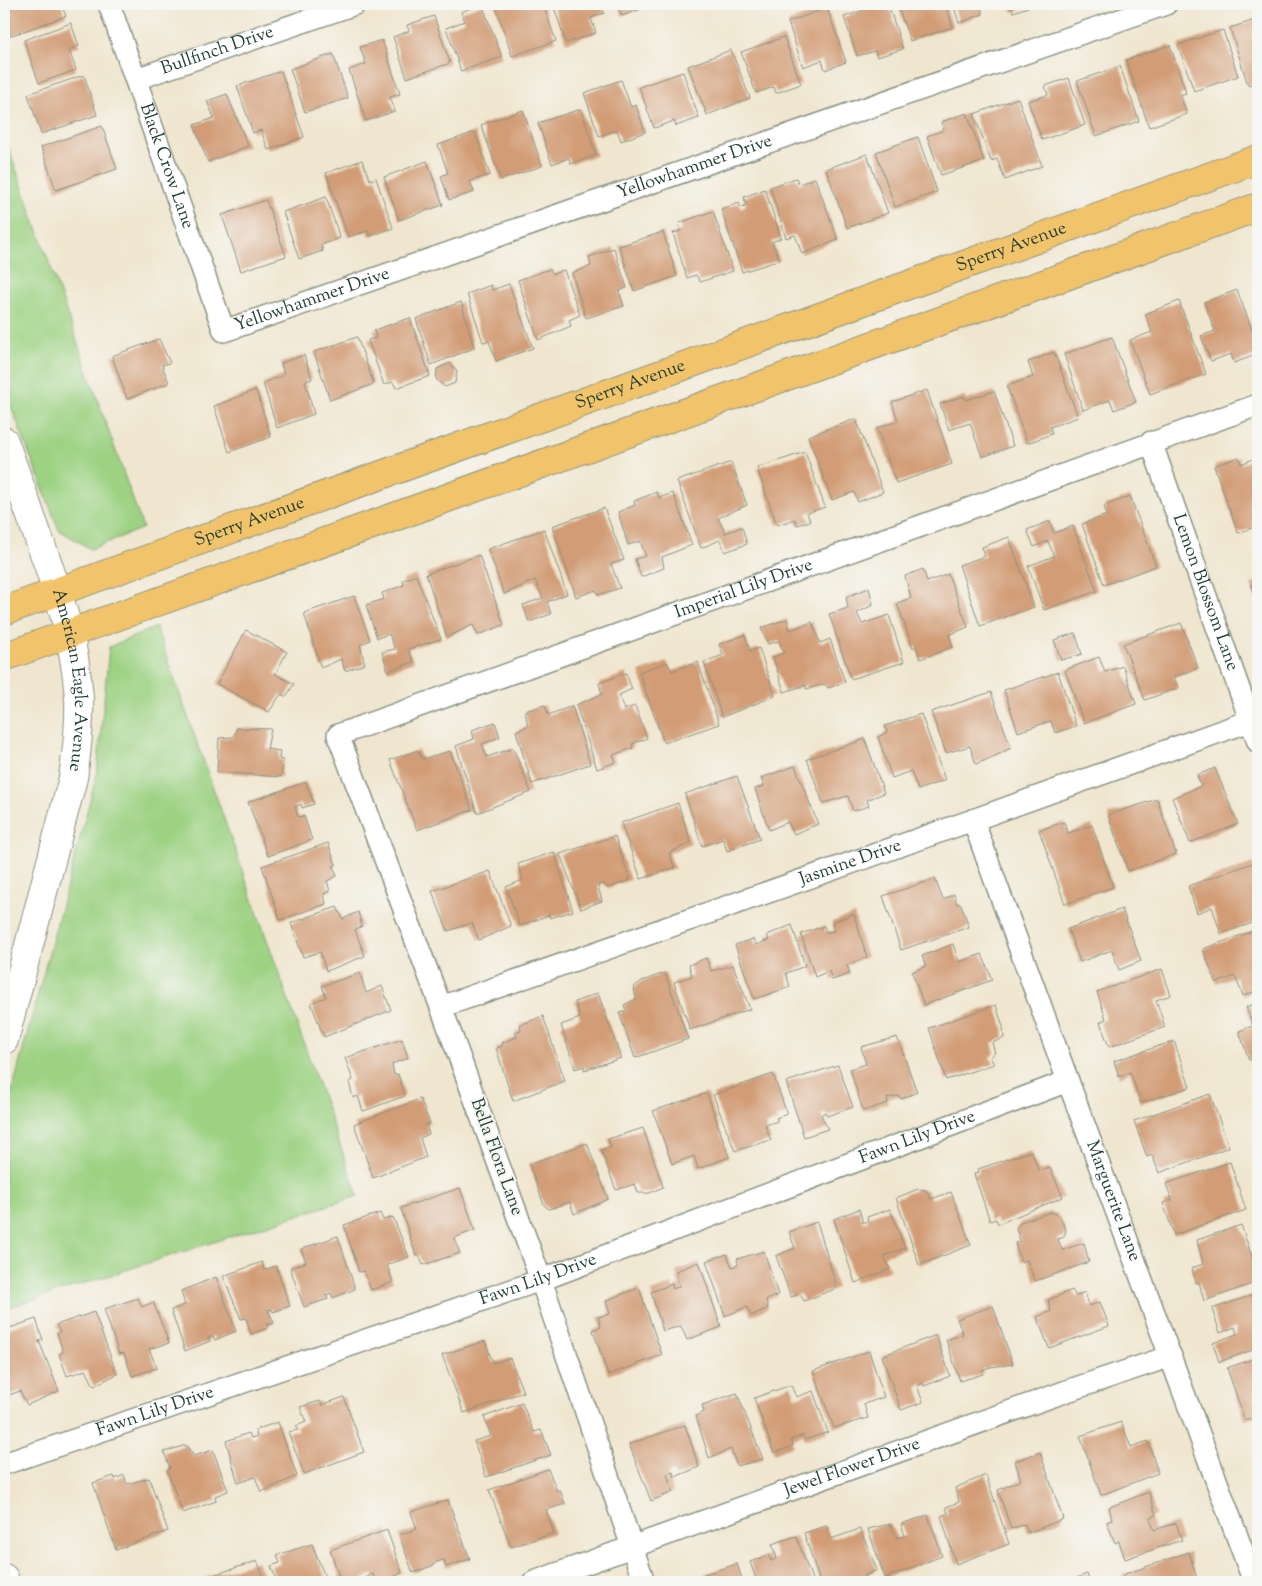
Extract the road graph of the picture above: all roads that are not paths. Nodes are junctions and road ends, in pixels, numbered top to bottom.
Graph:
1 (109, 4) edge
2 (355, 4) edge
3 (1166, 4) edge
4 (136, 79) junction
5 (1258, 160) edge
6 (1258, 207) edge
7 (224, 331) joint
8 (1258, 404) edge
9 (4, 441) edge
10 (1151, 442) junction
11 (58, 592) junction
12 (4, 611) edge
13 (70, 633) junction
14 (4, 658) edge
15 (1254, 719) edge
16 (338, 735) joint
17 (1258, 742) edge
18 (973, 820) junction
19 (441, 1007) junction
20 (4, 1040) edge
21 (1068, 1081) junction
22 (541, 1280) junction
23 (1171, 1356) junction
24 (4, 1464) edge
25 (632, 1548) junction
26 (4, 1578) edge
27 (5, 1582) edge
28 (534, 1582) edge
29 (644, 1582) edge
30 (1254, 1582) edge

1 - 4 street, Black Crow Lane
2 - 4 street, Bullfinch Drive
3 - 7 street, Yellowhammer Drive
4 - 7 street, Black Crow Lane
5 - 11 main road, Sperry Avenue
6 - 13 main road
8 - 10 street, Imperial Lily Drive
9 - 11 street, American Eagle Avenue
10 - 15 street, Lemon Blossom Lane
10 - 16 street, Imperial Lily Drive
11 - 12 main road, Sperry Avenue
11 - 13 street, American Eagle Avenue
13 - 14 main road
13 - 20 street, American Eagle Avenue
15 - 17 street, Lemon Blossom Lane
15 - 18 street, Jasmine Drive
16 - 19 street, Bella Flora Lane
18 - 19 street, Jasmine Drive
18 - 21 street, Marguerite Lane
19 - 22 street, Bella Flora Lane
21 - 22 street, Fawn Lily Drive
21 - 23 street, Marguerite Lane
22 - 24 street, Fawn Lily Drive
22 - 25 street, Bella Flora Lane
23 - 25 street, Jewel Flower Drive
23 - 30 street, Marguerite Lane
25 - 28 street, Jewel Flower Drive
25 - 29 street, Bella Flora Lane
26 - 27 street

